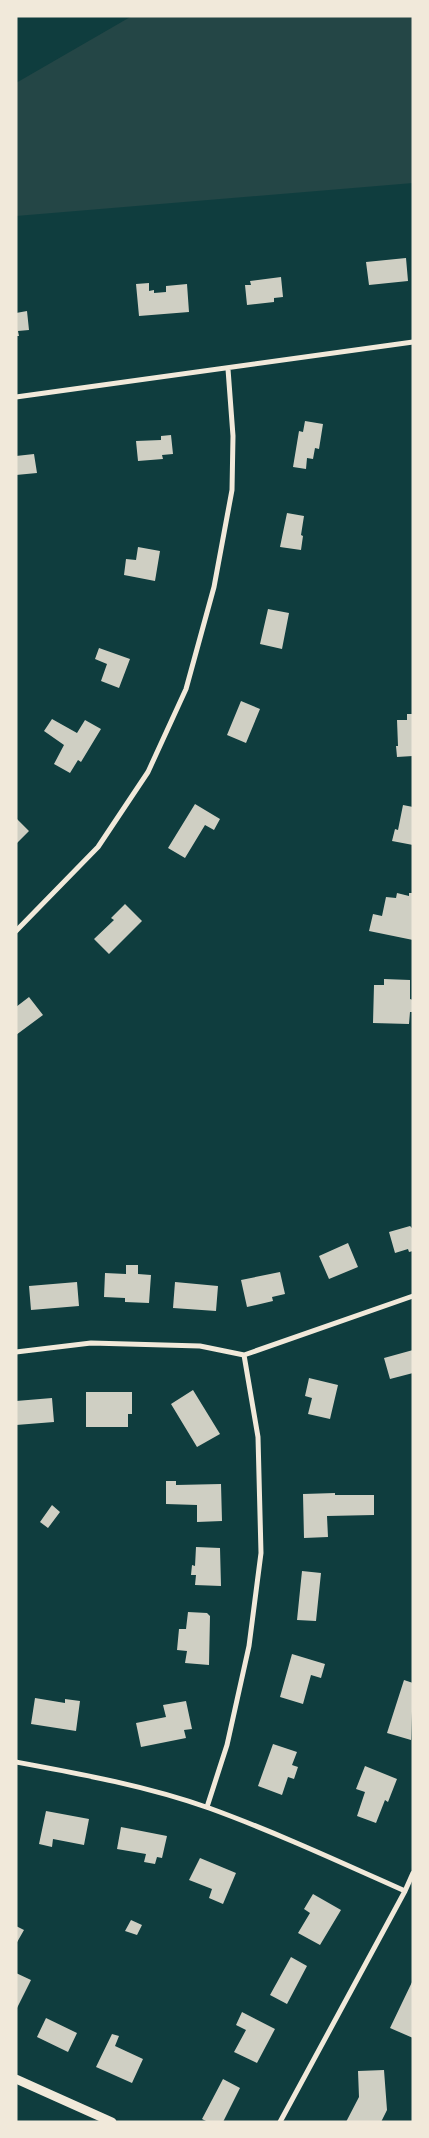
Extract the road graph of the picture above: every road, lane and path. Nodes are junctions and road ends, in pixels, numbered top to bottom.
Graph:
1 (413, 342) edge
2 (228, 369) junction
3 (16, 397) edge
4 (16, 931) edge
5 (413, 1296) edge
6 (16, 1352) edge
7 (244, 1355) junction
8 (16, 1762) edge
9 (207, 1807) junction
10 (413, 1873) edge
11 (405, 1891) junction
12 (16, 2079) edge
13 (112, 2122) edge
14 (280, 2122) edge

1 - 2 street
2 - 3 street
2 - 4 street
5 - 7 street
6 - 7 street
7 - 9 street
8 - 9 street
9 - 11 street
10 - 11 street
11 - 14 street
12 - 13 street

